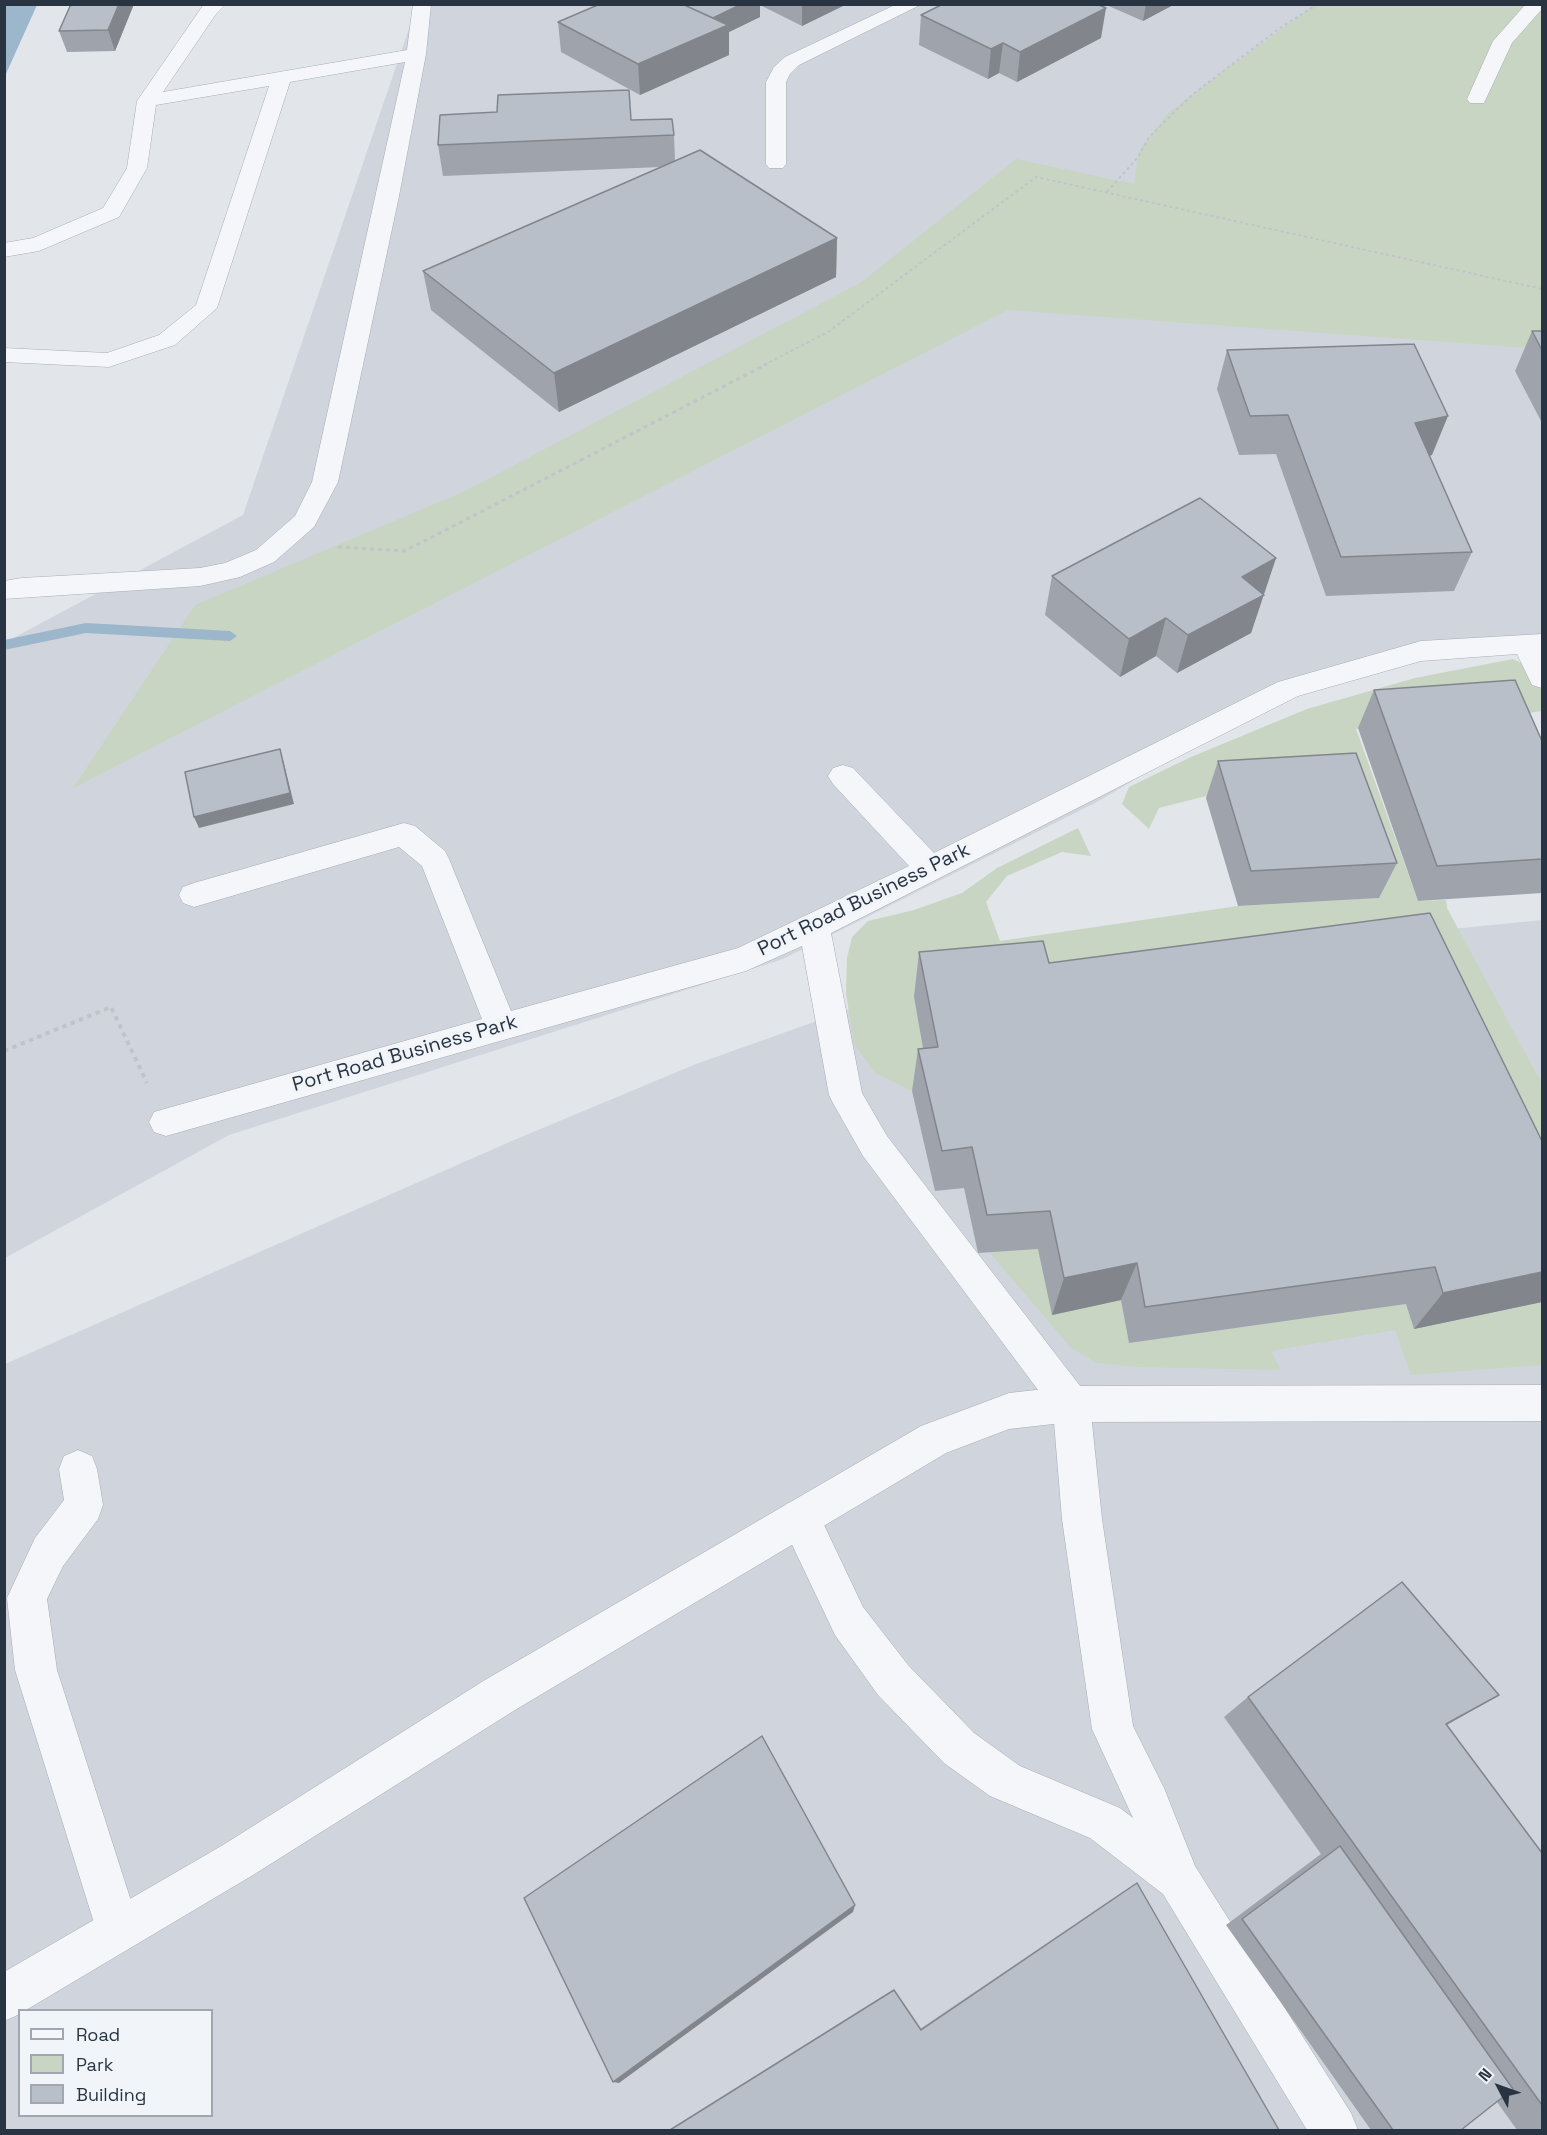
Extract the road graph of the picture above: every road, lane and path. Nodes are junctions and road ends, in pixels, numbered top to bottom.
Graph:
1 (217, 4) edge
2 (422, 4) edge
3 (913, 4) edge
4 (1318, 4) edge
5 (1537, 4) edge
6 (416, 54) junction
7 (281, 79) junction
8 (1477, 99) dead end
9 (147, 101) junction
10 (776, 164) dead end
11 (1107, 192) junction
12 (4, 250) edge
13 (1542, 289) edge
14 (4, 356) edge
15 (280, 543) junction
16 (4, 590) edge
17 (1534, 644) edge
18 (1542, 678) edge
19 (843, 776) dead end
20 (929, 868) junction
21 (194, 895) dead end
22 (814, 927) junction
23 (501, 1027) junction
24 (4, 1051) edge
25 (166, 1122) joint
26 (1542, 1403) edge
27 (1071, 1404) junction
28 (78, 1469) dead end
29 (800, 1518) junction
30 (1179, 1880) junction
31 (118, 1929) junction
32 (4, 1998) edge
33 (1334, 2130) edge

1 - 9 street
2 - 6 street
3 - 10 street
4 - 11 path
5 - 8 street
6 - 7 street
6 - 15 street
7 - 9 street
7 - 14 street
9 - 12 street
11 - 13 path
11 - 15 path
15 - 16 street
17 - 18 street
17 - 20 street, Port Road Business Park
19 - 20 street
20 - 22 street, Port Road Business Park
21 - 23 street
22 - 23 street, Port Road Business Park
22 - 27 street
23 - 25 street, Port Road Business Park
24 - 25 path
26 - 27 street
27 - 29 street
27 - 30 street
28 - 31 street
29 - 30 street
29 - 31 street
30 - 33 street
31 - 32 street

